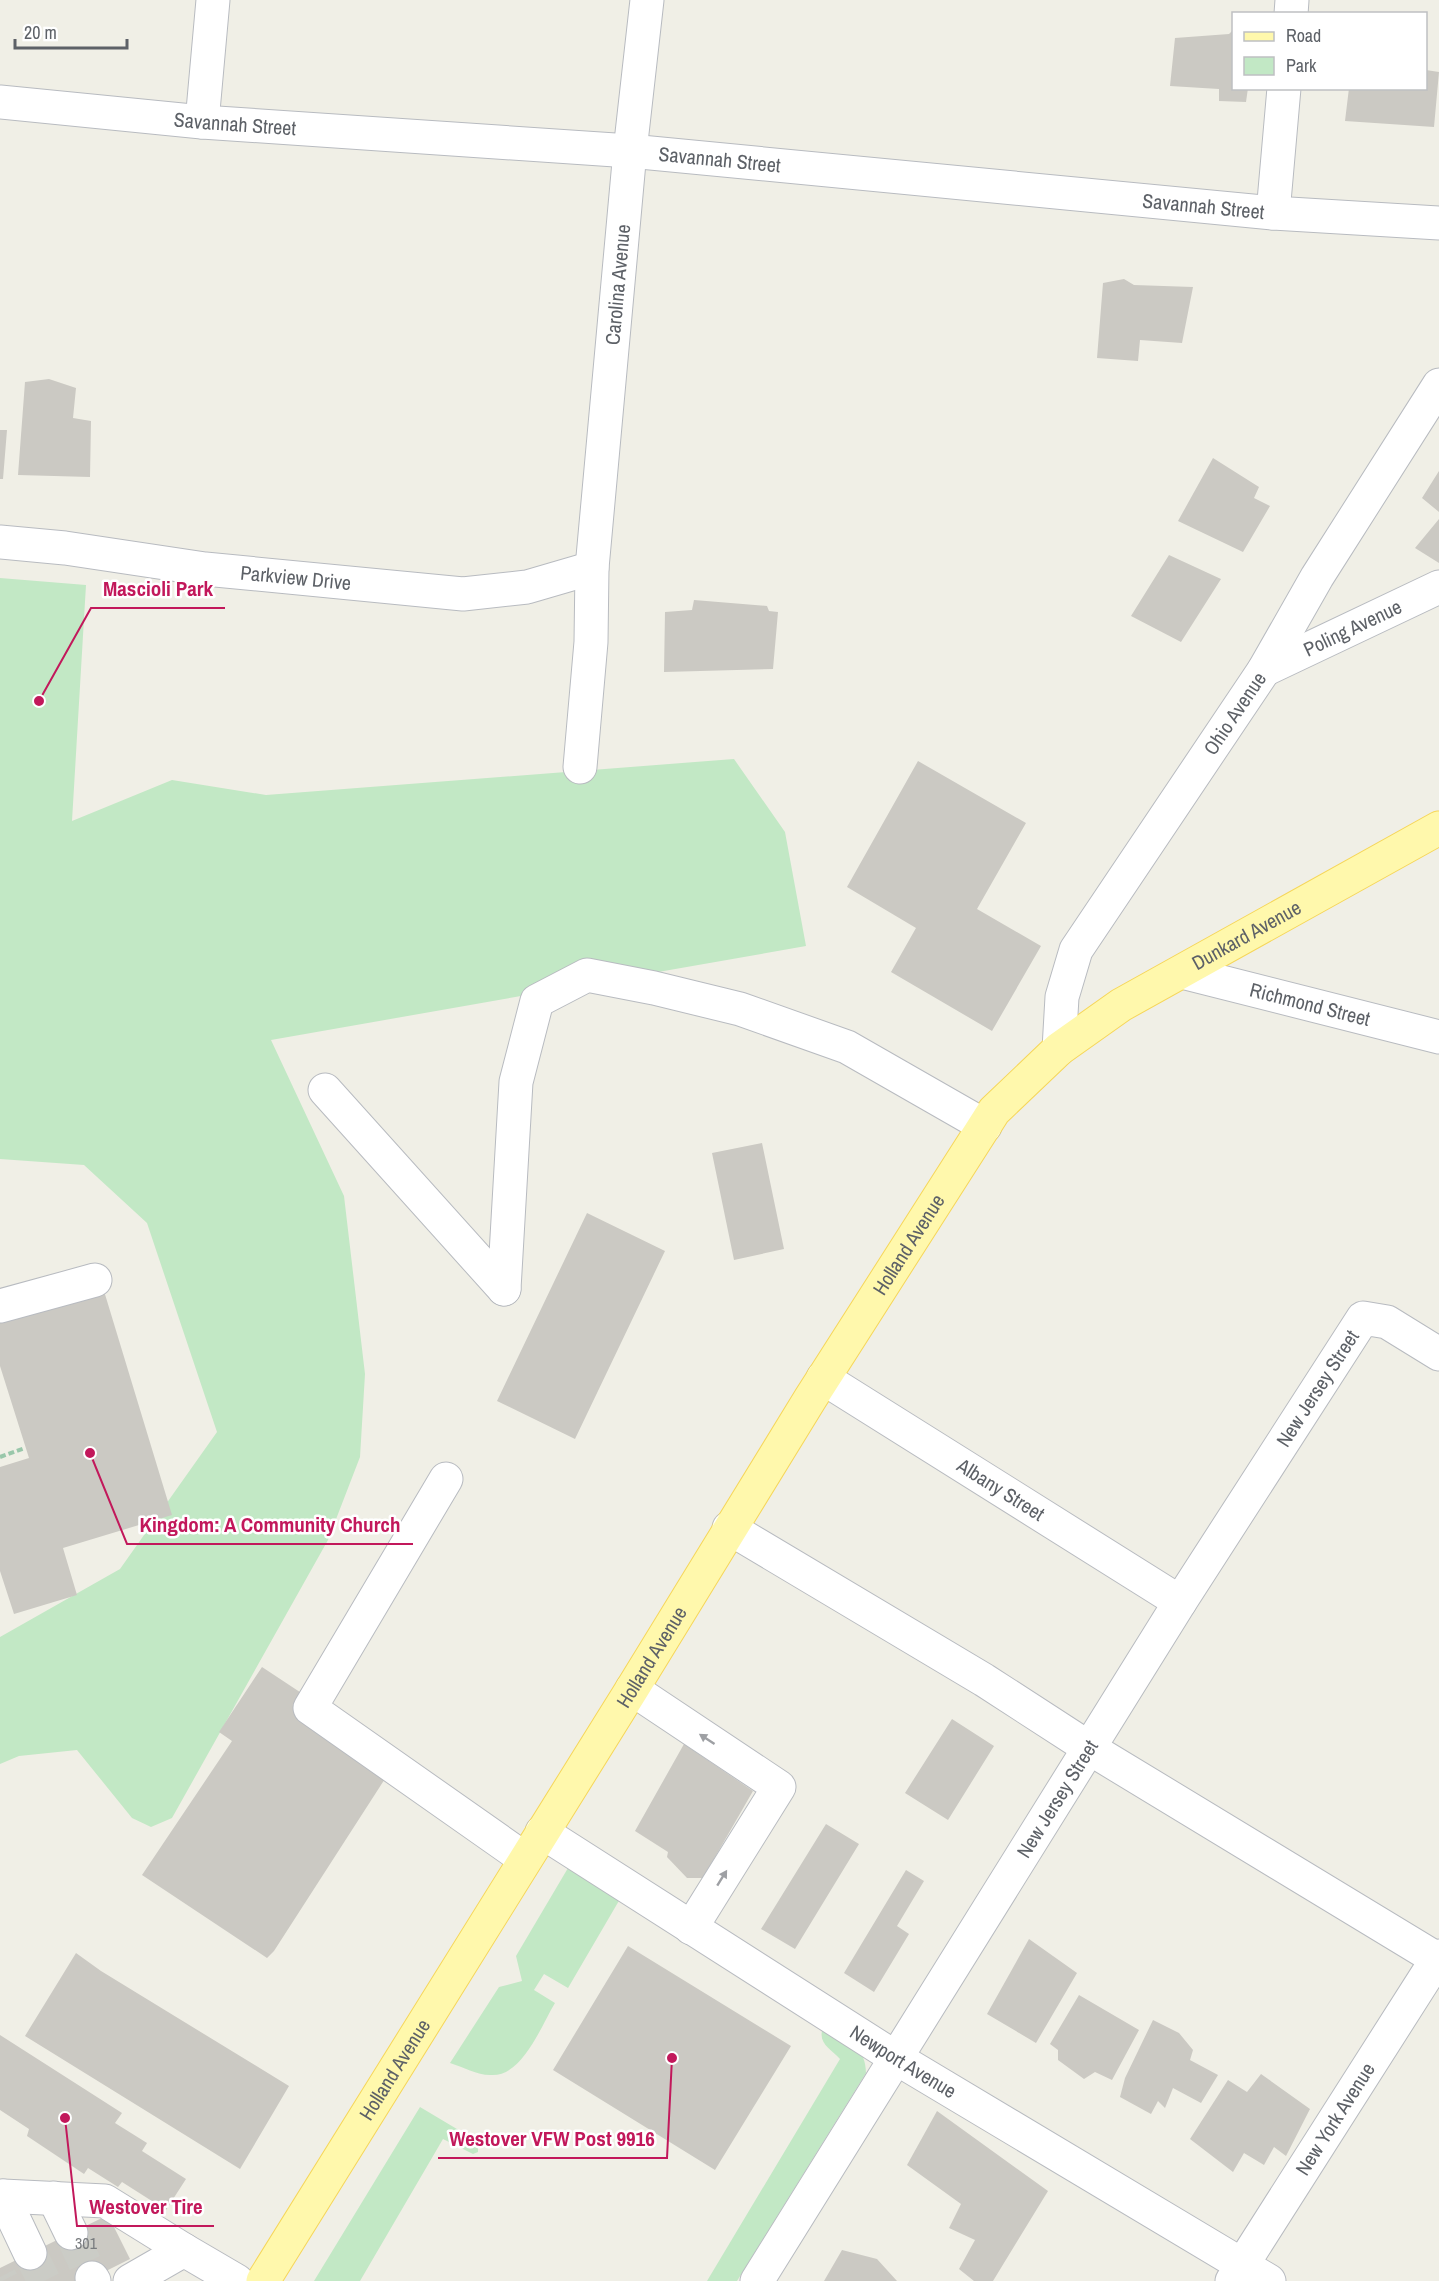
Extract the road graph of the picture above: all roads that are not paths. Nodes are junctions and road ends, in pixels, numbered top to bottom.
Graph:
1 (213, 0) edge
2 (647, 0) edge
3 (1284, 90) edge
4 (0, 102) edge
5 (202, 122) junction
6 (630, 151) junction
7 (1273, 213) junction
8 (1439, 223) edge
9 (1439, 385) edge
10 (0, 542) edge
11 (592, 568) junction
12 (1439, 587) edge
13 (1264, 670) junction
14 (580, 767) dead end
15 (1439, 828) edge
16 (1182, 972) junction
17 (1439, 1037) edge
18 (1059, 1049) junction
19 (324, 1090) dead end
20 (985, 1126) junction
21 (94, 1280) dead end
22 (0, 1306) edge
23 (1439, 1354) edge
24 (823, 1378) junction
25 (446, 1479) dead end
26 (729, 1528) junction
27 (1180, 1602) junction
28 (632, 1689) junction
29 (1089, 1748) junction
30 (533, 1845) junction
31 (691, 1928) junction
32 (1438, 1958) edge
33 (896, 2058) junction
34 (2, 2197) edge
35 (54, 2198) junction
36 (71, 2233) tunnel mouth
37 (184, 2250) junction
38 (30, 2253) tunnel mouth
39 (1248, 2276) edge
40 (130, 2281) edge
41 (237, 2281) edge
42 (263, 2281) edge
43 (757, 2281) edge

1 - 5 street
2 - 6 street, Carolina Avenue
3 - 7 street
4 - 5 street, Savannah Street
5 - 6 street, Savannah Street
6 - 7 street, Savannah Street
6 - 11 street, Carolina Avenue
7 - 8 street, Savannah Street
9 - 13 street, Ohio Avenue
10 - 11 street, Parkview Drive
11 - 14 street, Carolina Avenue
12 - 13 street, Poling Avenue
13 - 18 street, Ohio Avenue
15 - 16 main road, Dunkard Avenue
16 - 17 street, Richmond Street
16 - 18 main road, Dunkard Avenue
18 - 20 main road, Holland Avenue
19 - 20 street
20 - 24 main road, Holland Avenue
21 - 22 street
23 - 27 street, New Jersey Street
24 - 26 main road, Holland Avenue
24 - 27 street, Albany Street
25 - 30 street, Newport Avenue
26 - 28 main road, Holland Avenue
26 - 29 street
27 - 29 street, New Jersey Street
28 - 30 main road, Holland Avenue
31 -> 28 street
29 - 32 street
29 - 33 street, New Jersey Street
30 - 31 street, Newport Avenue
30 - 42 main road, Holland Avenue
31 - 33 street, Newport Avenue
32 - 39 street, New York Avenue
33 - 39 street, Newport Avenue
33 - 43 street, New Jersey Street
34 - 35 street
34 - 38 street
35 - 36 street
35 - 37 street
37 - 40 street
37 - 41 street

